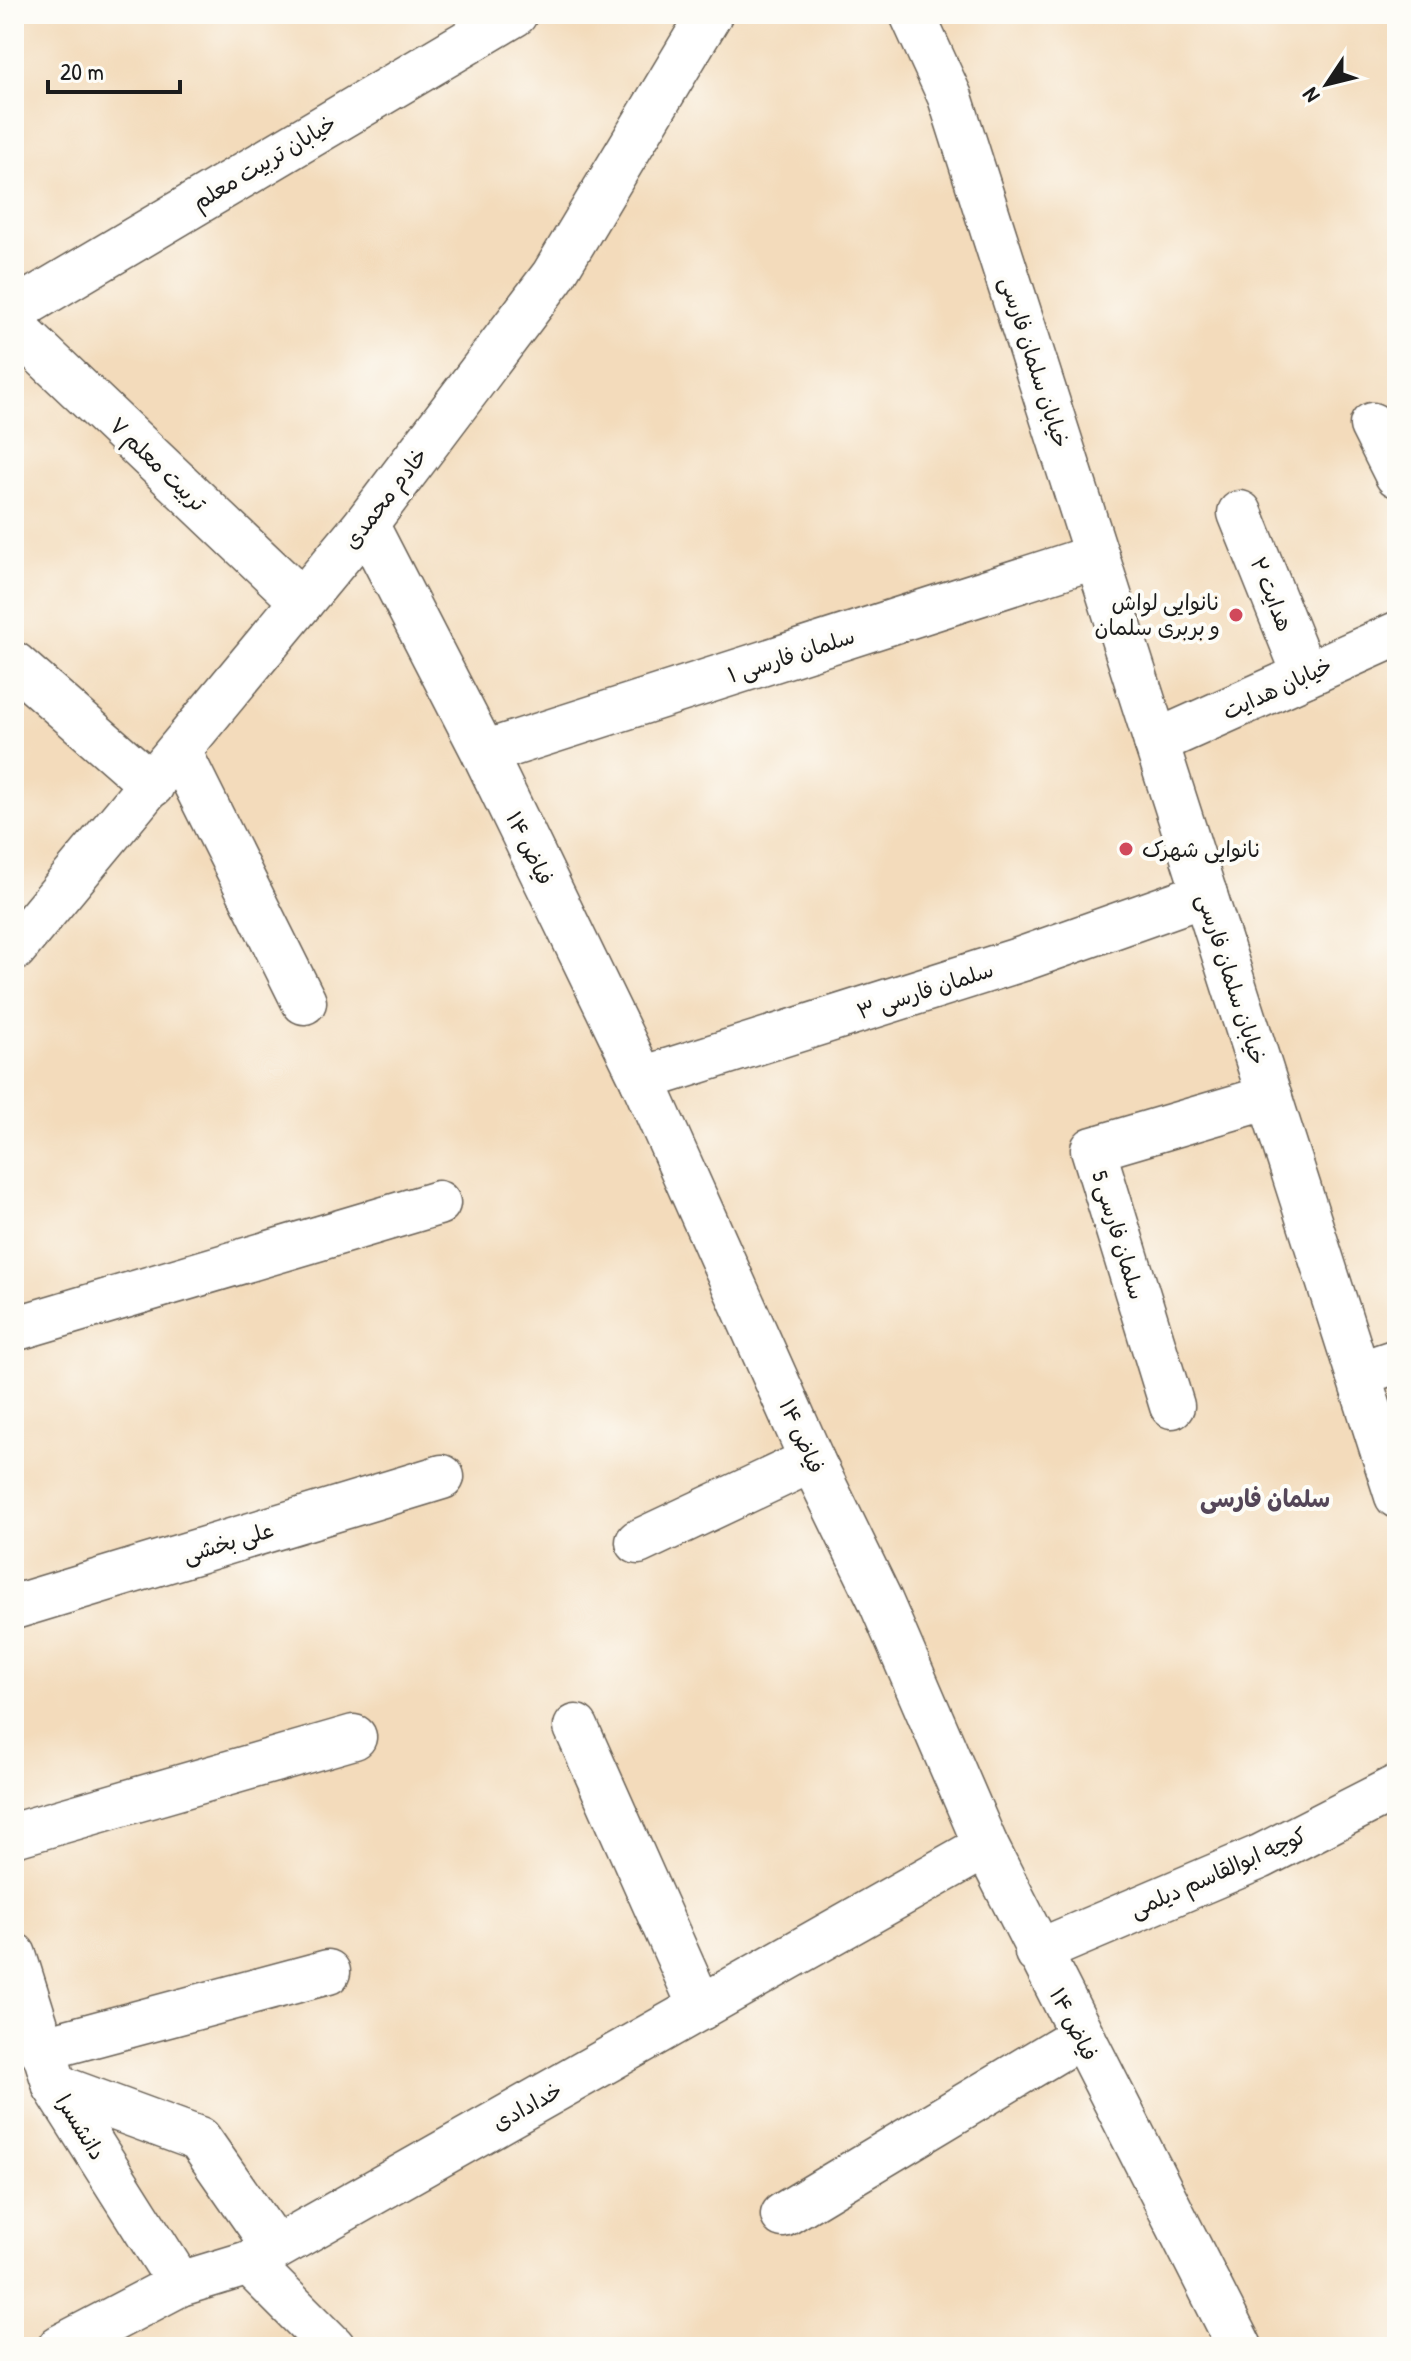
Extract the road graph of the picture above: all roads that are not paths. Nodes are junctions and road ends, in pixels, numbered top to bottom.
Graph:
1 (515, 14) edge
2 (710, 14) edge
3 (912, 14) edge
4 (940, 14) edge
5 (950, 97) junction
6 (14, 311) edge
7 (14, 327) edge
8 (1372, 425) dead end
9 (1397, 475) edge
10 (1240, 513) dead end
11 (366, 524) junction
12 (1097, 556) junction
13 (302, 601) junction
14 (1397, 634) edge
15 (14, 664) edge
16 (1305, 675) junction
17 (1156, 742) junction
18 (179, 751) junction
19 (484, 753) junction
20 (152, 785) junction
21 (1205, 894) junction
22 (14, 949) edge
23 (304, 1002) dead end
24 (642, 1079) junction
25 (1270, 1097) junction
26 (438, 1203) dead end
27 (14, 1329) edge
28 (1378, 1368) edge
29 (1172, 1406) dead end
30 (812, 1460) junction
31 (442, 1477) dead end
32 (1397, 1496) edge
33 (638, 1542) dead end
34 (14, 1607) edge
35 (576, 1727) dead end
36 (354, 1737) dead end
37 (1397, 1787) edge
38 (14, 1835) edge
39 (986, 1846) junction
40 (1037, 1952) junction
41 (14, 1955) edge
42 (328, 1972) dead end
43 (701, 2008) junction
44 (1081, 2036) junction
45 (48, 2068) junction
46 (783, 2215) dead end
47 (262, 2256) junction
48 (180, 2284) junction
49 (60, 2347) edge
50 (333, 2347) edge
51 (1240, 2347) edge

1 - 6 street, خیابان تربیت معلم
2 - 11 street, خادم محمدی
3 - 5 street
4 - 5 street
5 - 12 street, خیابان سلمان فارسی
7 - 13 street, تربیت معلم ۷
8 - 9 street
10 - 16 street, هدایت ۲
11 - 13 street, خادم محمدی
11 - 19 street, فیاض ۱۴
12 - 17 street, خیابان سلمان فارسی
12 - 19 street, سلمان فارسی ۱
13 - 18 street, خادم محمدی
14 - 16 street, خیابان هدایت
15 - 20 street
16 - 17 street, خیابان هدایت
17 - 21 street, خیابان سلمان فارسی
18 - 20 street, خادم محمدی
18 - 23 street
19 - 24 street, فیاض ۱۴
20 - 22 street, خادم محمدی
21 - 24 street, سلمان فارسی ۳
21 - 25 street, خیابان سلمان فارسی
24 - 30 street, فیاض ۱۴
25 - 28 street, خیابان سلمان فارسی
25 - 29 street, سلمان فارسی 5
26 - 27 street
28 - 32 street, خیابان سلمان فارسی
30 - 33 street
30 - 39 street, فیاض ۱۴
31 - 34 street, علی بخشی
35 - 43 street
36 - 38 street
37 - 40 street, کوچه ابوالقاسم دیلمی
39 - 40 street, فیاض ۱۴
39 - 43 street, خدادادی
40 - 44 street, فیاض ۱۴
41 - 45 street, دانشسرا
42 - 45 street
43 - 47 street, خدادادی
44 - 46 street
44 - 51 street, فیاض ۱۴
45 - 47 street
45 - 48 street, دانشسرا
47 - 48 street, خدادادی
47 - 50 street
48 - 49 street, خدادادی

